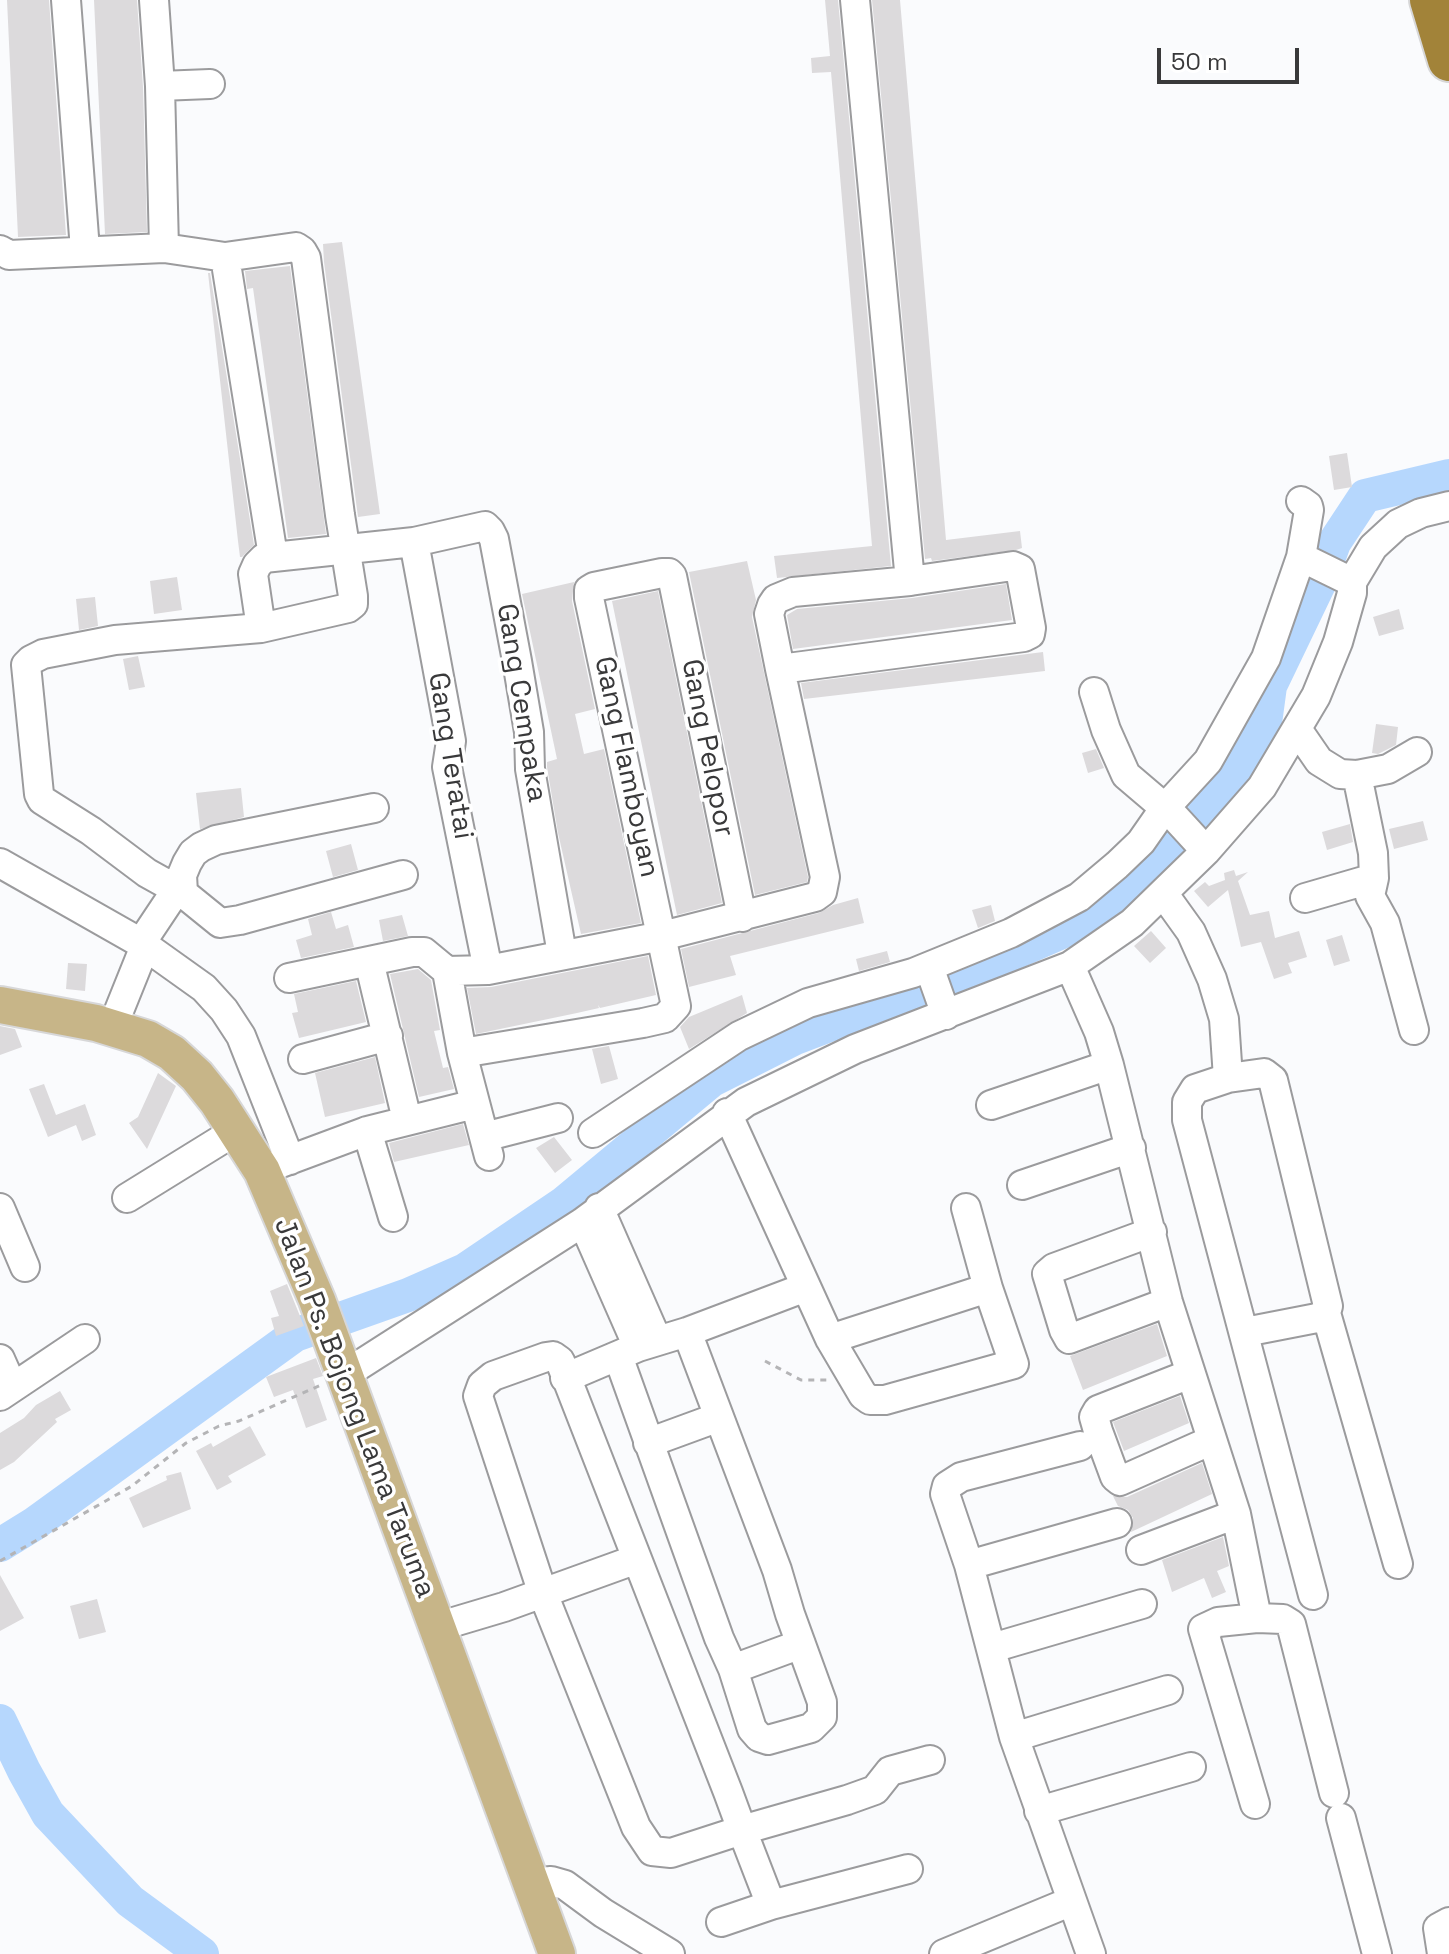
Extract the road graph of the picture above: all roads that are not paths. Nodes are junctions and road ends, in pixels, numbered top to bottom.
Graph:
1 (66, 0) edge
2 (154, 0) edge
3 (855, 0) edge
4 (1431, 0) edge
5 (1449, 60) edge
6 (210, 84) dead end
7 (160, 86) junction
8 (164, 248) junction
9 (0, 250) edge
10 (85, 250) junction
11 (225, 257) junction
12 (1301, 501) dead end
13 (1449, 506) edge
14 (414, 542) junction
15 (346, 551) junction
16 (273, 556) junction
17 (1305, 559) junction
18 (1346, 579) junction
19 (910, 581) junction
20 (589, 598) joint
21 (261, 628) junction
22 (780, 669) junction
23 (1094, 692) dead end
24 (1297, 729) junction
25 (1417, 752) dead end
26 (1357, 775) junction
27 (374, 808) dead end
28 (1169, 812) junction
29 (1201, 846) junction
30 (0, 863) edge
31 (403, 875) dead end
32 (1374, 878) junction
33 (180, 891) junction
34 (1163, 893) junction
35 (1305, 898) dead end
36 (742, 917) junction
37 (662, 936) junction
38 (143, 944) junction
39 (562, 954) junction
40 (369, 961) junction
41 (1070, 966) junction
42 (488, 970) junction
43 (930, 970) junction
44 (447, 971) junction
45 (289, 978) dead end
46 (0, 1005) edge
47 (943, 1008) junction
48 (112, 1028) junction
49 (1414, 1030) dead end
50 (388, 1036) junction
51 (462, 1053) junction
52 (303, 1059) dead end
53 (1109, 1065) junction
54 (1228, 1078) junction
55 (475, 1104) junction
56 (991, 1105) dead end
57 (727, 1113) junction
58 (558, 1118) dead end
59 (407, 1120) junction
60 (237, 1130) junction
61 (367, 1131) junction
62 (593, 1133) dead end
63 (1131, 1148) junction
64 (276, 1166) junction
65 (1022, 1185) dead end
66 (127, 1198) dead end
67 (0, 1208) edge
68 (966, 1208) dead end
69 (591, 1215) junction
70 (393, 1217) dead end
71 (1152, 1232) junction
72 (25, 1267) dead end
73 (806, 1287) junction
74 (988, 1288) junction
75 (1168, 1302) junction
76 (1326, 1313) junction
77 (687, 1332) junction
78 (1245, 1332) junction
79 (85, 1339) dead end
80 (830, 1339) junction
81 (638, 1348) junction
82 (0, 1359) edge
83 (341, 1368) junction
84 (1190, 1374) junction
85 (565, 1378) junction
86 (6, 1391) edge
87 (719, 1417) junction
88 (1210, 1441) junction
89 (648, 1443) junction
90 (1080, 1446) dead end
91 (1236, 1514) junction
92 (1117, 1523) dead end
93 (1141, 1550) dead end
94 (637, 1559) junction
95 (1398, 1564) dead end
96 (969, 1565) junction
97 (542, 1591) junction
98 (1313, 1595) dead end
99 (1142, 1604) dead end
100 (1257, 1618) junction
101 (437, 1627) junction
102 (801, 1644) junction
103 (992, 1648) junction
104 (733, 1669) junction
105 (1168, 1690) dead end
106 (1014, 1737) junction
107 (930, 1760) dead end
108 (1191, 1767) dead end
109 (1255, 1804) dead end
110 (1039, 1811) junction
111 (742, 1830) junction
112 (908, 1869) dead end
113 (530, 1883) junction
114 (1072, 1901) junction
115 (771, 1905) junction
116 (721, 1922) dead end
117 (1449, 1922) edge
118 (979, 1947) edge
119 (557, 1954) edge
120 (670, 1954) edge
121 (944, 1954) edge
122 (1091, 1954) edge
123 (1377, 1954) edge
124 (1442, 1954) edge

1 - 10 street
2 - 7 street
3 - 19 street
4 - 5 highway
6 - 7 street
7 - 8 street
8 - 10 street
8 - 11 street
9 - 10 street
11 - 15 street
11 - 16 street
12 - 17 street
13 - 18 street
14 - 15 street
14 - 39 street, Gang Cempaka
14 - 42 street, Gang Teratai
15 - 16 street
15 - 21 street
16 - 21 street
17 - 18 street
17 - 28 street
18 - 24 street
19 - 22 street
19 - 22 street
20 - 36 street, Gang Pelopor
20 - 37 street, Gang Flamboyan
21 - 33 street
22 - 36 street
23 - 28 street
24 - 26 street
24 - 29 street
25 - 26 street
26 - 32 street
27 - 33 street
28 - 29 street
28 - 43 street
29 - 34 street
30 - 38 street
31 - 33 street
32 - 35 street
32 - 49 street
33 - 38 street
34 - 41 street
34 - 54 street
36 - 37 street
37 - 39 street
37 - 51 street, Gang Flamboyan
38 - 48 street
38 - 64 street
39 - 42 street
40 - 44 street
40 - 45 street
40 - 50 street
41 - 47 street
41 - 53 street
42 - 44 street
43 - 47 street
43 - 62 street
44 - 51 street
46 - 48 main road, Jalan Ps. Bojong Lama Taruma
47 - 57 street
48 - 60 main road, Jalan Ps. Bojong Lama Taruma
50 - 52 street
50 - 59 street
51 - 55 street
53 - 56 street
53 - 63 street
54 - 76 street
54 - 78 street
55 - 58 street
55 - 59 street
57 - 69 street
57 - 73 street
59 - 61 street
60 - 64 main road, Jalan Ps. Bojong Lama Taruma
60 - 66 street
61 - 64 street
61 - 70 street
63 - 65 street
63 - 71 street
64 - 83 main road, Jalan Ps. Bojong Lama Taruma
67 - 72 street
68 - 74 street
69 - 81 street
69 - 83 street
71 - 75 street
71 - 75 street
73 - 77 street
73 - 80 street
74 - 80 street
74 - 80 street
75 - 84 street
76 - 78 street
76 - 95 street
77 - 81 street
77 - 87 street
78 - 98 street
79 - 86 street
81 - 85 street
81 - 89 street
82 - 86 street
83 - 101 main road, Jalan Ps. Bojong Lama Taruma
84 - 88 street
84 - 88 street
85 - 94 street
85 - 97 street
87 - 89 street
87 - 102 street
88 - 91 street
89 - 104 street
90 - 96 street
91 - 93 street
91 - 100 street
92 - 96 street
94 - 97 street
94 - 111 street
96 - 103 street
97 - 101 street
97 - 111 street
99 - 103 street
100 - 109 street
100 - 123 street
101 - 113 main road, Jalan Ps. Bojong Lama Taruma
102 - 104 street
102 - 104 street
103 - 106 street
105 - 106 street
106 - 110 street
107 - 111 street
108 - 110 street
110 - 114 street
111 - 115 street
112 - 115 street
113 - 119 main road, Jalan Ps. Bojong Lama Taruma
113 - 120 street
114 - 118 street
114 - 122 street
115 - 116 street
117 - 124 street
118 - 121 street

